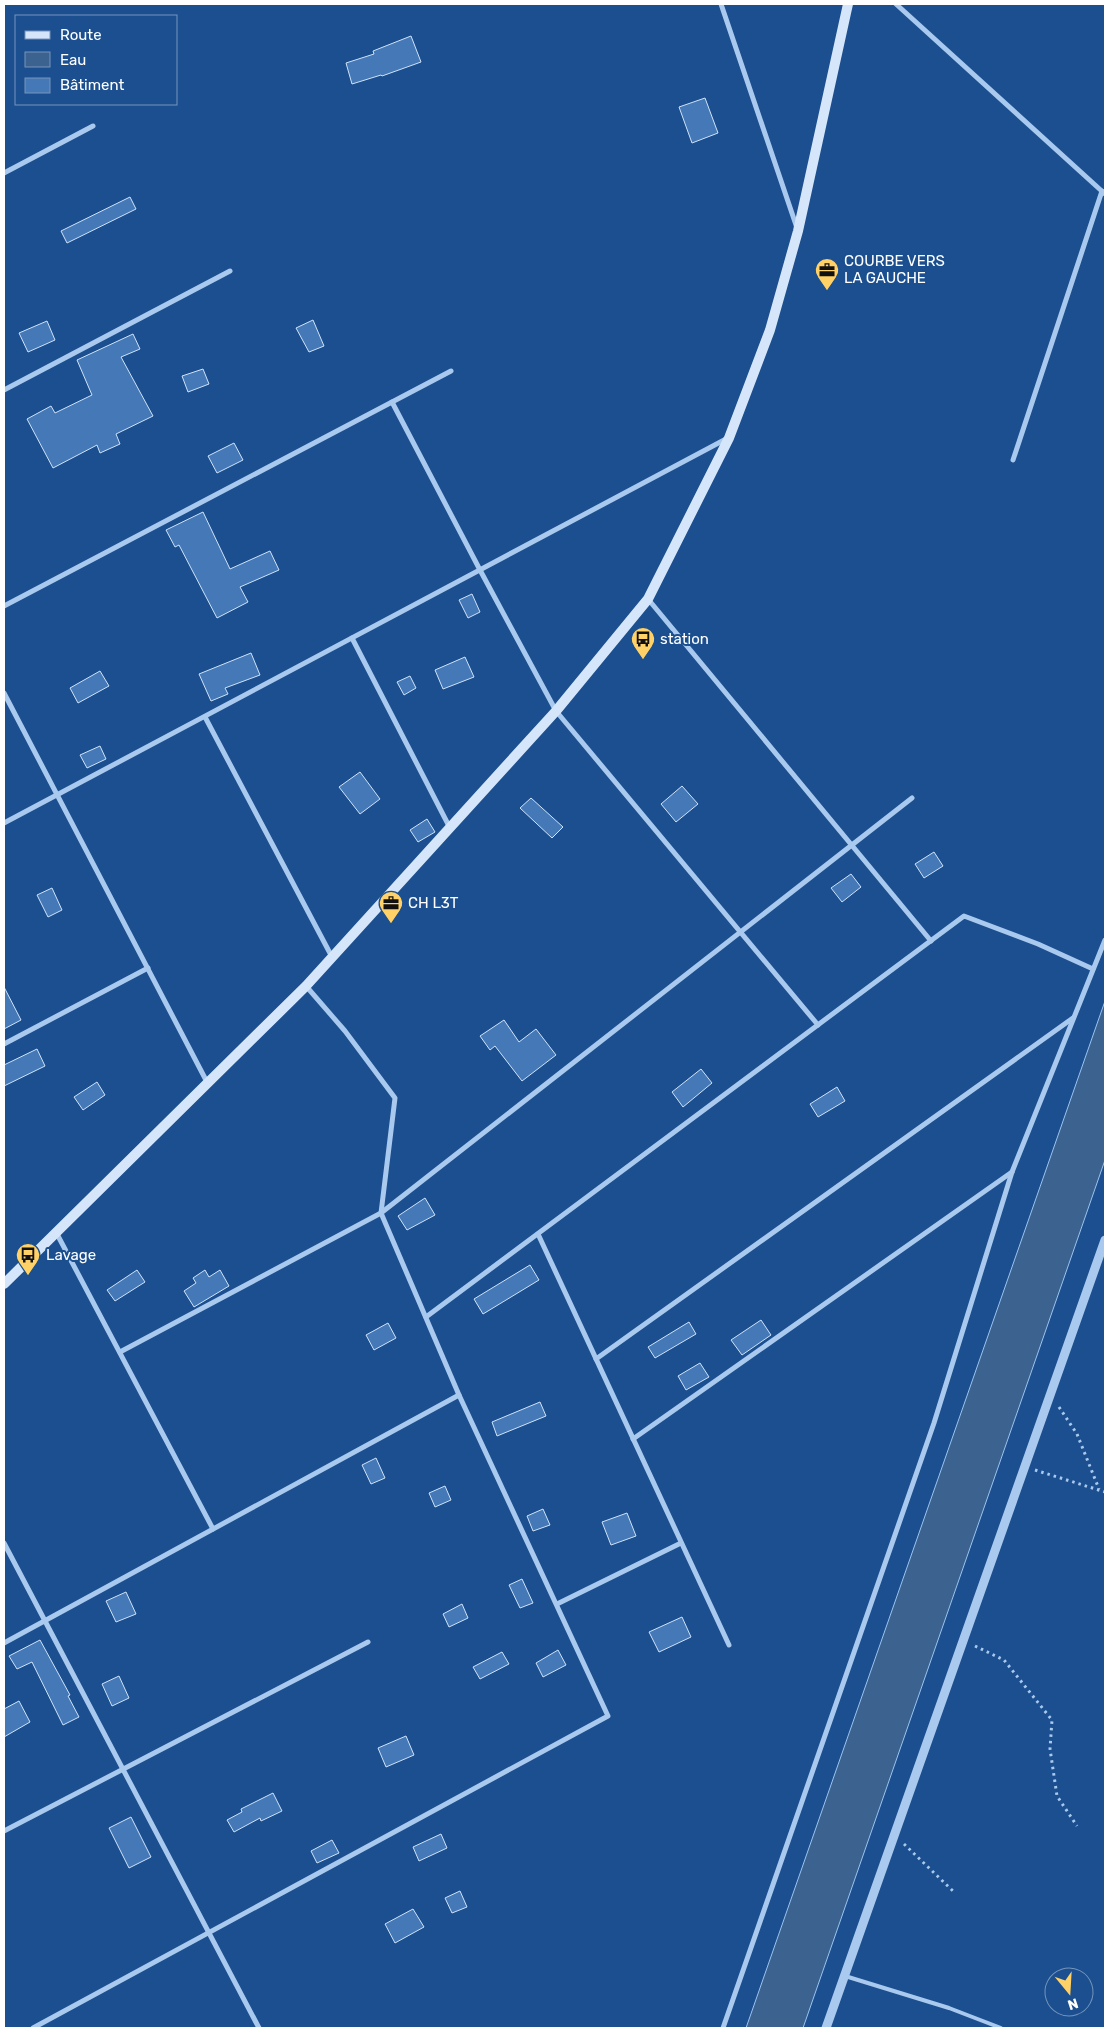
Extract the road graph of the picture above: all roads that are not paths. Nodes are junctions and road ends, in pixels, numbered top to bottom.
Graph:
1 (721, 4) edge
2 (848, 4) edge
3 (896, 4) edge
4 (93, 126) dead end
5 (4, 173) edge
6 (1104, 192) edge
7 (798, 231) junction
8 (230, 271) dead end
9 (451, 371) dead end
10 (4, 390) edge
11 (392, 402) junction
12 (729, 438) junction
13 (1013, 460) dead end
14 (480, 570) junction
15 (648, 599) junction
16 (4, 606) edge
17 (352, 638) junction
18 (4, 693) edge
19 (556, 711) junction
20 (205, 717) junction
21 (57, 795) junction
22 (912, 798) dead end
23 (4, 823) edge
24 (450, 828) junction
25 (852, 844) junction
26 (740, 932) junction
27 (1105, 940) edge
28 (931, 941) junction
29 (332, 957) junction
30 (148, 968) junction
31 (1094, 969) junction
32 (306, 986) junction
33 (1074, 1017) junction
34 (818, 1025) junction
35 (4, 1044) edge
36 (208, 1084) junction
37 (1012, 1172) junction
38 (381, 1213) junction
39 (57, 1234) junction
40 (538, 1234) junction
41 (1105, 1240) edge
42 (4, 1284) edge
43 (426, 1317) junction
44 (120, 1352) junction
45 (596, 1360) junction
46 (459, 1395) junction
47 (633, 1439) junction
48 (213, 1529) junction
49 (4, 1543) edge
50 (681, 1543) junction
51 (557, 1604) junction
52 (45, 1621) junction
53 (368, 1642) dead end
54 (4, 1643) edge
55 (729, 1645) dead end
56 (123, 1769) junction
57 (4, 1831) edge
58 (209, 1933) junction
59 (845, 1976) junction
60 (33, 2028) edge
61 (259, 2028) edge
62 (723, 2028) edge
63 (826, 2028) edge
64 (1000, 2028) edge

1 - 7 street
2 - 7 main road
3 - 6 street
4 - 5 street
6 - 13 street
7 - 12 main road
8 - 10 street
9 - 11 street
11 - 14 street
11 - 16 street
12 - 14 street
12 - 15 main road
14 - 17 street
14 - 19 street
15 - 19 main road
15 - 25 street
17 - 20 street
17 - 24 street
18 - 21 street
19 - 24 main road
19 - 26 street
20 - 21 street
20 - 29 street
21 - 23 street
21 - 30 street
22 - 25 street
24 - 29 main road
25 - 26 street
25 - 28 street
26 - 34 street
26 - 38 street
27 - 31 street
28 - 31 street
28 - 34 street
29 - 32 main road
30 - 35 street
30 - 36 street
31 - 33 street
32 - 36 main road
32 - 38 street
33 - 37 street
33 - 45 street
34 - 40 street
36 - 39 main road
37 - 47 street
37 - 62 street
38 - 43 street
38 - 44 street
39 - 42 main road
39 - 44 street
40 - 43 street
40 - 45 street
41 - 59 street
43 - 46 street
44 - 48 street
45 - 47 street
46 - 48 street
46 - 51 street
47 - 50 street
48 - 52 street
49 - 52 street
50 - 51 street
50 - 55 street
51 - 58 street
52 - 54 street
52 - 56 street
53 - 56 street
56 - 57 street
56 - 58 street
58 - 60 street
58 - 61 street
59 - 63 street
59 - 64 lane

